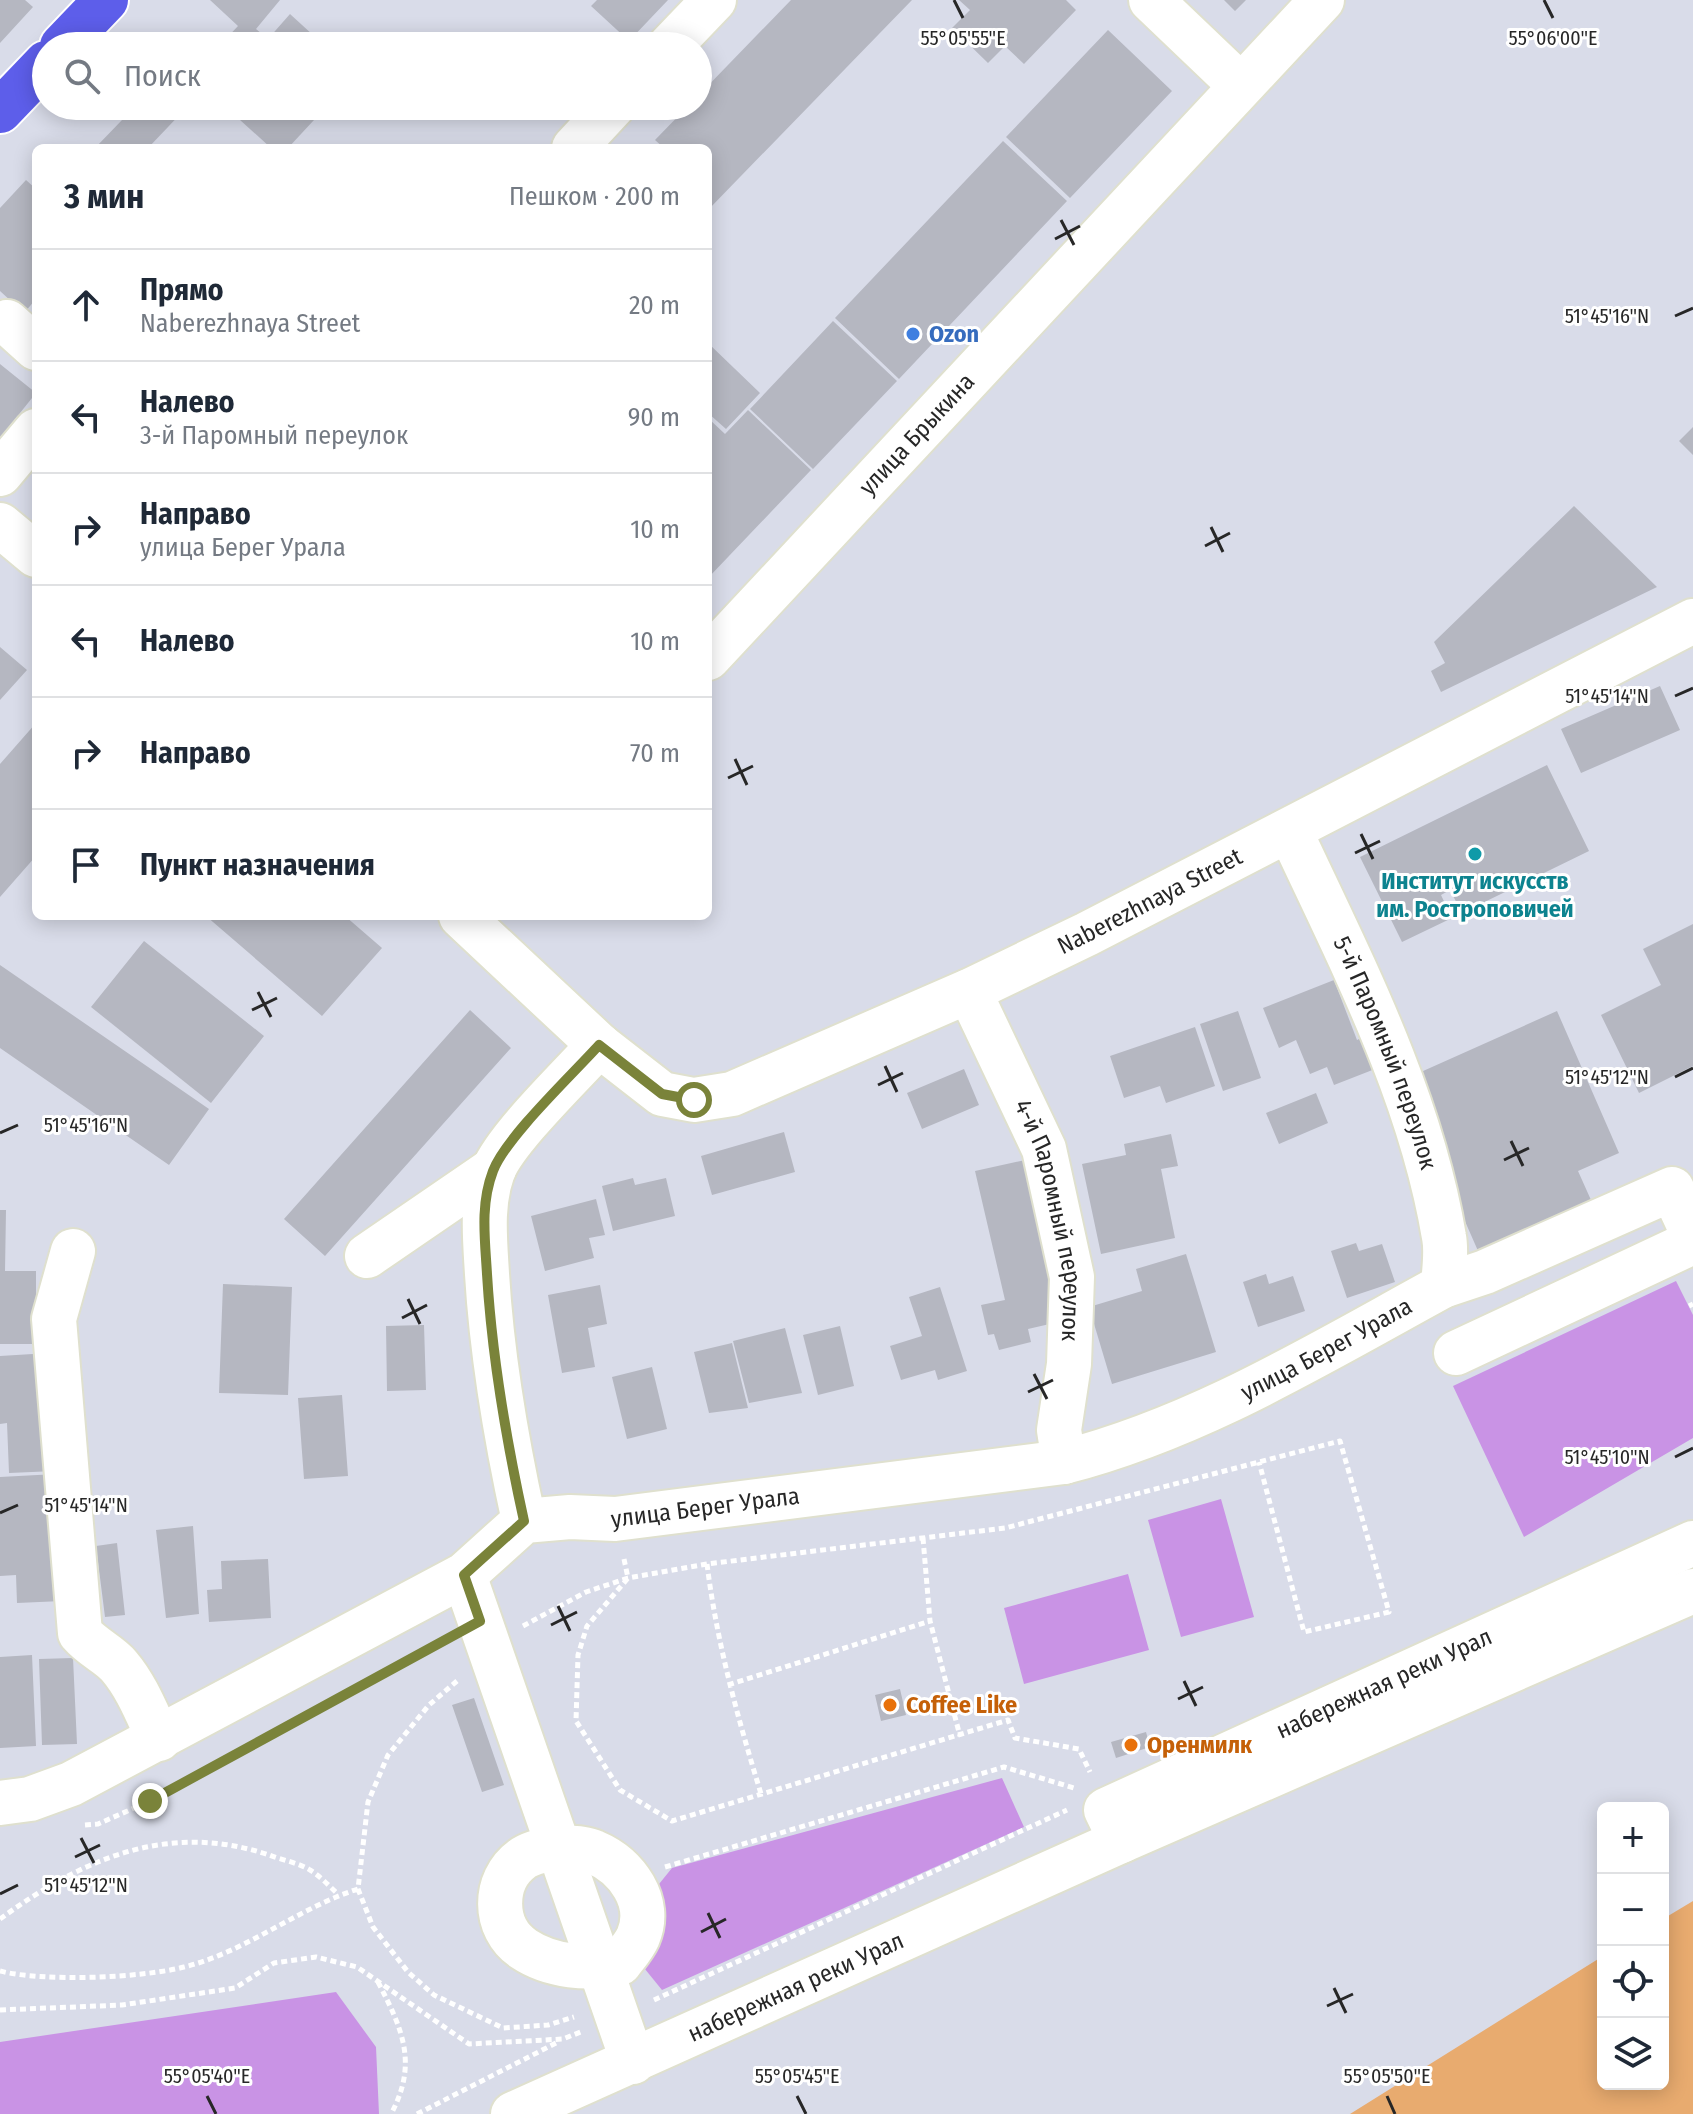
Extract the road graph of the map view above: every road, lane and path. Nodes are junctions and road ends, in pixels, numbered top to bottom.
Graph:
1 (106, 0) edge
2 (714, 0) edge
3 (1151, 0) edge
4 (1322, 0) edge
5 (75, 32) edge
6 (683, 32) edge
7 (32, 78) edge
8 (1240, 85) junction
9 (0, 111) edge
10 (600, 120) edge
11 (578, 144) edge
12 (32, 436) edge
13 (0, 474) edge
14 (0, 525) edge
15 (32, 552) edge
16 (1693, 621) edge
17 (712, 654) edge
18 (1290, 831) junction
19 (468, 920) edge
20 (969, 991) junction
21 (599, 1045) junction
22 (494, 1169) junction
23 (1693, 1234) edge
24 (1693, 1242) edge
25 (73, 1251) dead end
26 (367, 1256) dead end
27 (1443, 1286) junction
28 (1456, 1353) dead end
29 (1064, 1462) junction
30 (1259, 1462) junction
31 (615, 1519) junction
32 (524, 1521) junction
33 (923, 1538) junction
34 (1693, 1543) edge
35 (707, 1564) junction
36 (464, 1575) junction
37 (628, 1578) junction
38 (1693, 1591) edge
39 (930, 1621) junction
40 (487, 1643) junction
41 (728, 1685) junction
42 (960, 1736) junction
43 (159, 1739) junction
44 (1079, 1749) dead end
45 (1086, 1791) dead end
46 (762, 1797) junction
47 (0, 1803) edge
48 (1071, 1809) dead end
49 (70, 1825) dead end
50 (1121, 1841) junction
51 (557, 1847) junction
52 (634, 1887) junction
53 (358, 1889) junction
54 (339, 1895) junction
55 (0, 1919) edge
56 (0, 1971) edge
57 (376, 1978) junction
58 (608, 1996) junction
59 (0, 2010) edge
60 (567, 2037) junction
61 (633, 2062) junction
62 (391, 2114) edge
63 (417, 2114) edge
64 (513, 2114) edge

1 - 5 main road
2 - 6 street
3 - 8 street
4 - 8 street, улица Брыкина
7 - 9 main road
8 - 17 street, улица Брыкина
10 - 11 street
12 - 13 street
14 - 15 street
16 - 18 street, Naberezhnaya Street
18 - 20 street, Naberezhnaya Street
18 - 27 street, 5-й Паромный переулок
19 - 21 street, Naberezhnaya Street
20 - 21 street, Naberezhnaya Street
20 - 29 street, 4-й Паромный переулок
21 - 22 street
22 - 26 street
22 - 32 street
23 - 27 street, улица Берег Урала
24 - 28 street
25 - 43 street
27 - 29 street, улица Берег Урала
29 - 31 street, улица Берег Урала
30 - 30 path
30 - 33 path
31 - 32 street, улица Берег Урала
31 - 37 path
32 - 36 street
33 - 35 path
33 - 39 path
34 - 50 street, набережная реки Урал
35 - 37 path
35 - 41 path
36 - 40 street
36 - 43 street
37 - 40 path
37 - 46 path
38 - 50 street, набережная реки Урал
39 - 41 path
39 - 42 path
40 - 49 path
40 - 51 street
40 - 53 path
41 - 46 path
42 - 44 path
42 - 46 path
43 - 47 street
45 - 52 path
48 - 58 path
50 - 61 street, набережная реки Урал
51 - 52 street
51 - 58 street
51 - 58 street
52 - 58 street
53 - 54 path
53 - 58 path
54 - 55 path
54 - 56 path
57 - 59 path
57 - 60 path
57 - 62 path
58 - 60 path
58 - 61 street
60 - 63 path
61 - 64 street, набережная реки Урал

